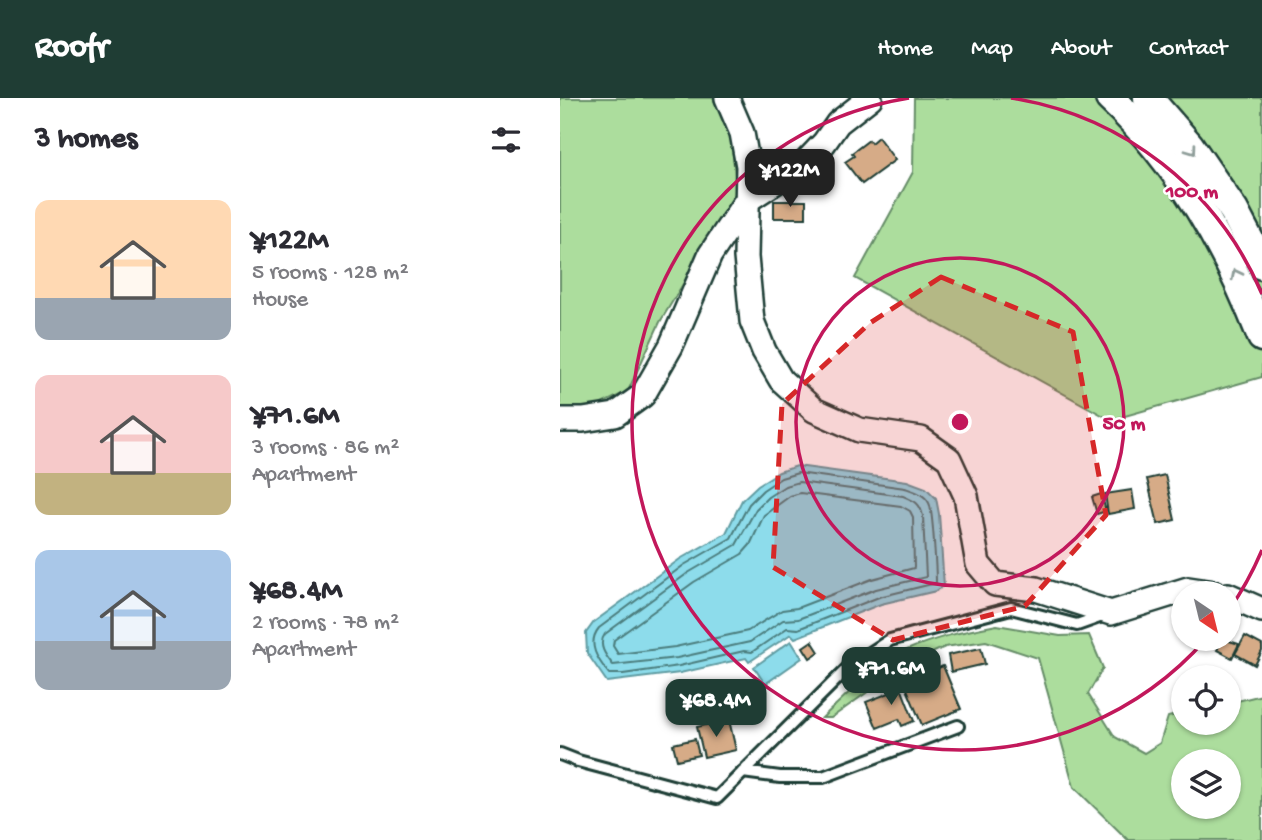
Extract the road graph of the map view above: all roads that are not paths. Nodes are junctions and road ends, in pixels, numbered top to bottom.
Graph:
1 (727, 98) edge
2 (870, 98) edge
3 (1110, 98) edge
4 (1148, 98) edge
5 (746, 201) junction
6 (1262, 265) edge
7 (1262, 337) edge
8 (560, 420) edge
9 (1171, 594) edge
10 (1241, 601) edge
11 (1262, 610) edge
12 (1111, 613) junction
13 (958, 726) dead end
14 (560, 754) edge
15 (743, 772) junction

1 - 5 street
2 - 5 street
7 -> 3 street
4 -> 6 street
5 - 8 street
5 - 12 street
9 - 12 street
10 - 11 street
12 - 15 lane
13 - 15 lane
14 - 15 lane

